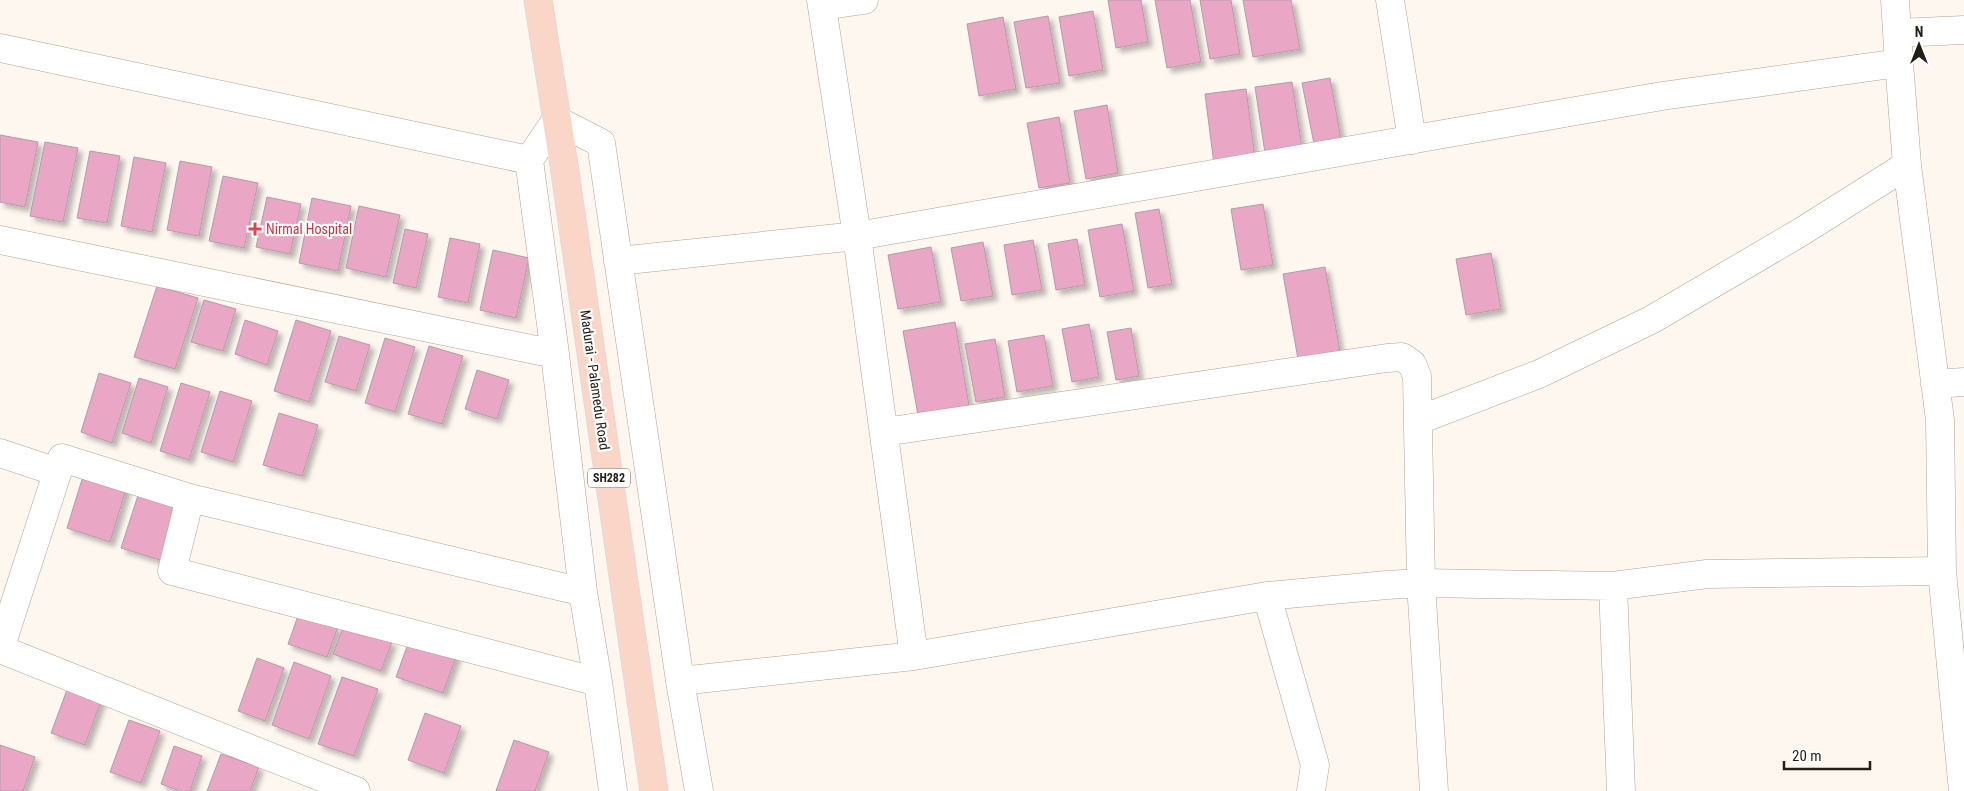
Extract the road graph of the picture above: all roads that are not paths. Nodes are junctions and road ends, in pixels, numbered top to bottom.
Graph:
1 (538, 0) edge
2 (864, 0) edge
3 (1390, 0) edge
4 (1895, 0) edge
5 (821, 3) edge
6 (1964, 30) edge
7 (1897, 33) junction
8 (0, 48) edge
9 (1899, 63) junction
10 (556, 120) junction
11 (1412, 140) junction
12 (529, 160) junction
13 (1907, 165) junction
14 (858, 236) junction
15 (0, 240) edge
16 (618, 261) junction
17 (555, 354) junction
18 (1964, 382) edge
19 (1935, 384) junction
20 (1419, 420) junction
21 (884, 432) junction
22 (0, 453) edge
23 (57, 472) junction
24 (190, 498) junction
25 (1942, 571) junction
26 (1422, 583) junction
27 (1613, 586) junction
28 (583, 592) junction
29 (1267, 596) junction
30 (0, 650) edge
31 (914, 656) junction
32 (680, 681) junction
33 (598, 682) junction
34 (1963, 763) edge
35 (356, 791) edge
36 (613, 791) edge
37 (654, 791) edge
38 (699, 791) edge
39 (1311, 791) edge
40 (1434, 791) edge
41 (1621, 791) edge
42 (1963, 791) edge

1 - 10 main road, Madurai - Palamedu Road / SH282
2 - 5 street
3 - 11 street
4 - 7 street
5 - 14 street
6 - 7 street
7 - 9 street
8 - 12 street
9 - 11 street
9 - 13 street
10 - 12 street
10 - 16 street
10 - 37 main road, Madurai - Palamedu Road / SH282
11 - 14 street
12 - 17 street
13 - 19 street
13 - 20 street
14 - 16 street
14 - 21 street
15 - 17 street
16 - 32 street
17 - 28 street
18 - 19 street
19 - 25 street
20 - 21 street
20 - 26 street
21 - 31 street
22 - 23 street
23 - 24 street
23 - 30 street
24 - 28 street
24 - 33 street
25 - 27 street
25 - 34 street
26 - 27 street
26 - 29 street
26 - 40 street
27 - 41 street
28 - 33 street
29 - 31 street
29 - 39 street
30 - 35 street
31 - 32 street
32 - 38 street
33 - 36 street
34 - 42 street

